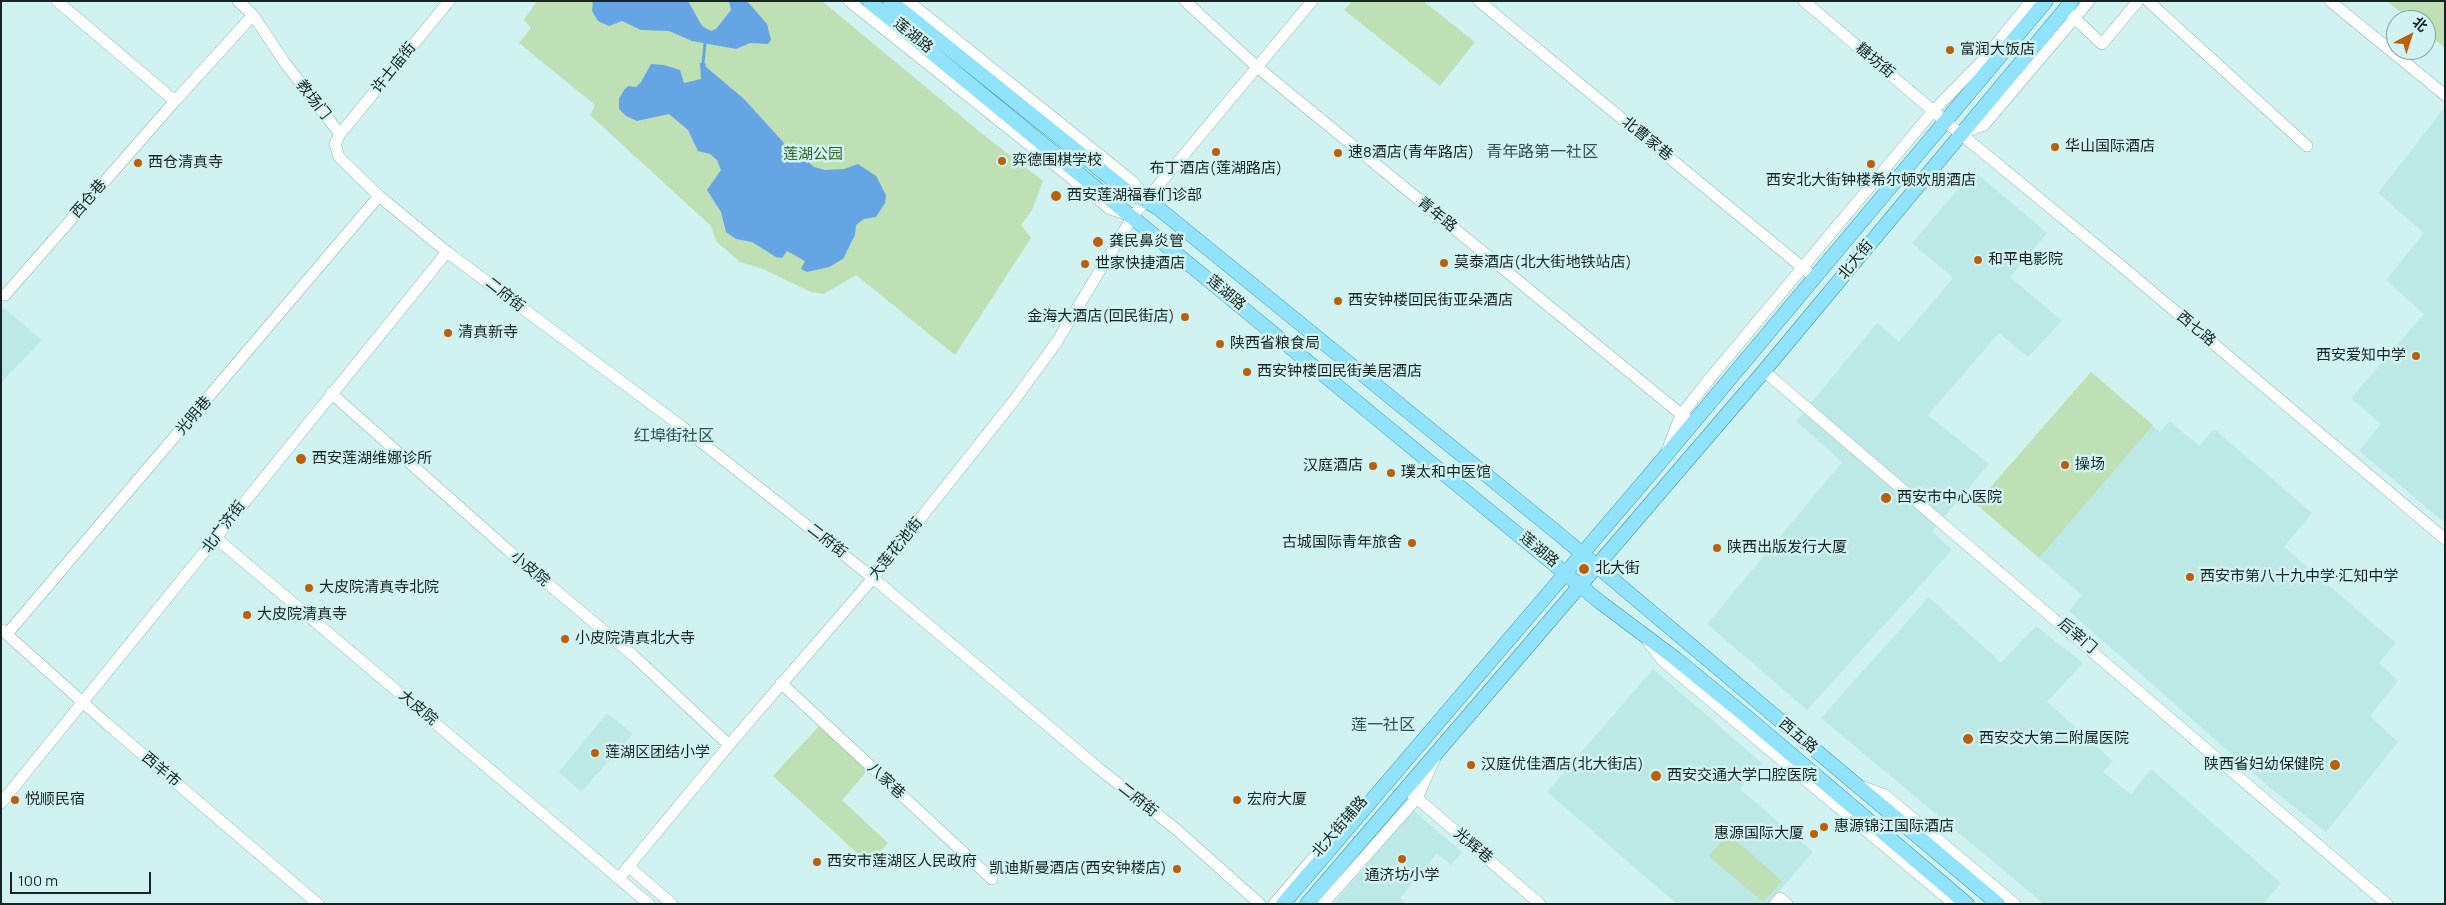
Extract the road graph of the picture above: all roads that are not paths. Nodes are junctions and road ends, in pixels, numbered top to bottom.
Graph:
1 (57, 1) edge
2 (238, 1) edge
3 (448, 1) edge
4 (849, 1) edge
5 (869, 1) edge
6 (890, 1) edge
7 (908, 1) edge
8 (1186, 1) edge
9 (1312, 1) edge
10 (1479, 1) edge
11 (1804, 1) edge
12 (2031, 1) edge
13 (2046, 1) edge
14 (2089, 1) edge
15 (2138, 1) edge
16 (2148, 1) edge
17 (2330, 1) edge
18 (2071, 10) edge
19 (253, 15) junction
20 (1257, 66) junction
21 (2445, 95) edge
22 (175, 101) junction
23 (1933, 111) junction
24 (1945, 121) junction
25 (1960, 133) junction
26 (340, 134) junction
27 (2307, 146) dead end
28 (379, 196) junction
29 (1147, 200) junction
30 (1133, 216) junction
31 (447, 252) junction
32 (1804, 268) junction
33 (1815, 277) junction
34 (1, 295) edge
35 (1764, 371) junction
36 (331, 393) junction
37 (1681, 415) junction
38 (1692, 424) junction
39 (1664, 458) junction
40 (216, 538) junction
41 (2445, 539) edge
42 (1582, 553) junction
43 (1598, 567) junction
44 (1566, 572) junction
45 (873, 578) junction
46 (1582, 586) junction
47 (1639, 631) junction
48 (4, 632) edge
49 (781, 683) junction
50 (82, 702) junction
51 (729, 745) junction
52 (1440, 749) junction
53 (1410, 754) junction
54 (1855, 784) junction
55 (1406, 789) junction
56 (1417, 798) junction
57 (1, 803) edge
58 (628, 866) junction
59 (619, 878) junction
60 (992, 879) dead end
61 (318, 904) edge
62 (649, 904) edge
63 (672, 904) edge
64 (1260, 904) edge
65 (1274, 904) edge
66 (1283, 904) edge
67 (1307, 904) edge
68 (1322, 904) edge
69 (1540, 904) edge
70 (1775, 904) edge
71 (1787, 904) edge
72 (1954, 904) edge
73 (1967, 904) edge
74 (1998, 904) edge
75 (2016, 904) edge
76 (2388, 904) edge

1 - 22 street
2 - 19 street, 教场门
3 - 26 street, 许士庙街
4 - 30 street
5 - 30 main road, 莲湖路
6 - 29 main road, 莲湖路
7 - 29 street
8 - 20 street, 青年路
9 - 20 street, 大莲花池街
10 - 32 street, 北曹家巷
11 - 23 street, 糖坊街
12 - 23 street
13 - 24 main road, 北大街
14 - 18 street
15 - 18 street
16 - 27 street
17 - 21 street
18 - 25 main road, 北大街
19 - 22 street, 西仓巷
19 - 26 street, 教场门
20 - 29 street, 大莲花池街
20 - 37 street, 青年路
22 - 34 street, 西仓巷
23 - 24 street, 糖坊街
23 - 32 street
24 - 25 street, 西七路
24 - 33 main road, 北大街
25 - 35 main road, 北大街
25 - 41 street, 西七路
26 - 28 street, 教场门
28 - 31 street, 二府街
28 - 48 street, 光明巷
29 - 30 street, 大莲花池街
29 - 42 main road, 莲湖路
30 - 44 main road, 莲湖路
30 - 45 street, 大莲花池街
31 - 36 street, 北广济街
31 - 45 street, 二府街
32 - 33 street, 北曹家巷
32 - 37 street
33 - 38 main road, 北大街
35 - 43 main road, 北大街
35 - 76 street, 后宰门
36 - 40 street, 北广济街
36 - 51 street, 小皮院
37 - 38 street, 青年路
37 - 39 street
38 - 39 main road, 北大街
39 - 42 main road, 北大街
40 - 50 street, 北广济街
40 - 59 street, 大皮院
42 - 43 main road, 莲湖路
42 - 44 main road, 北大街
43 - 46 main road, 北大街
43 - 54 main road, 西五路
44 - 46 main road, 莲湖路
44 - 53 main road, 北大街
45 - 49 street, 大莲花池街
45 - 64 street, 二府街
46 - 47 main road, 西五路
46 - 52 main road, 北大街
47 - 72 street
47 - 73 main road, 西五路
48 - 50 street, 西羊市
49 - 51 street, 大莲花池街
49 - 60 street, 八家巷
50 - 57 street, 北广济街
50 - 61 street, 西羊市
51 - 58 street, 大莲花池街
52 - 55 main road, 北大街
52 - 56 street
53 - 65 street, 北大街辅路
53 - 66 main road, 北大街
54 - 74 main road, 西五路
54 - 75 street
55 - 56 street, 光辉巷
55 - 67 main road, 北大街
56 - 68 street
56 - 69 street, 光辉巷
58 - 59 street, 大莲花池街
58 - 63 street
59 - 62 street, 大皮院
70 - 71 street

